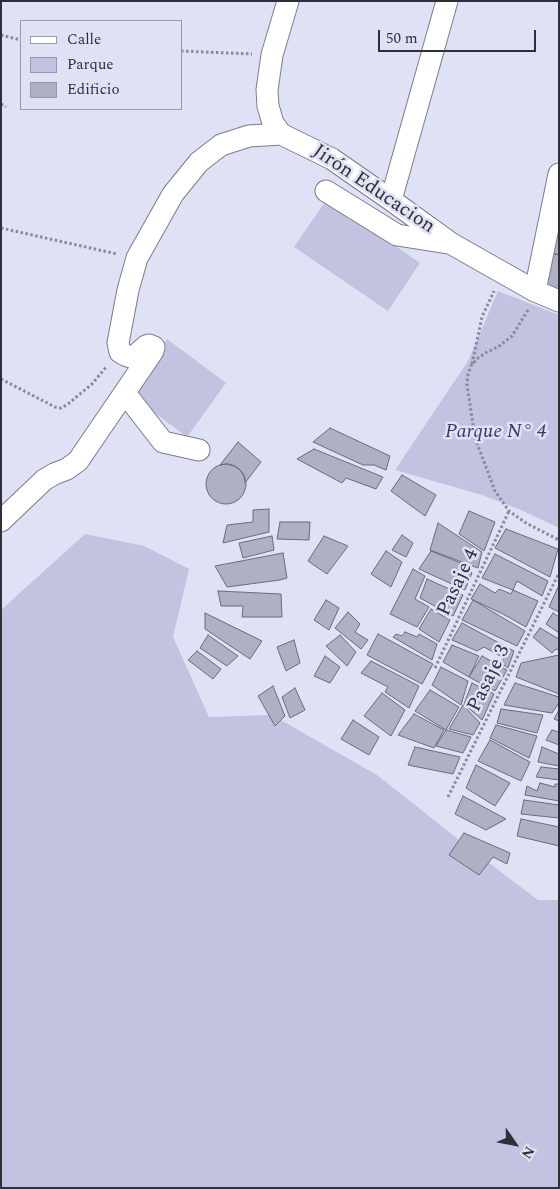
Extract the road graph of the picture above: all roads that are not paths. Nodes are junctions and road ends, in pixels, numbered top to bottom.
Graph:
1 (288, 1) edge
2 (447, 1) edge
3 (281, 134) junction
4 (559, 174) edge
5 (326, 191) dead end
6 (391, 200) junction
7 (452, 244) junction
8 (535, 291) junction
9 (559, 301) edge
10 (125, 393) junction
11 (198, 450) dead end
12 (1, 520) edge

1 - 3 street
2 - 6 street
3 - 6 street, Jirón Educacion
3 - 10 street
4 - 8 street
5 - 7 street
6 - 7 street, Jirón Educacion
7 - 8 street, Jirón Educacion
8 - 9 street, Jirón Educacion
10 - 11 street
10 - 12 street

